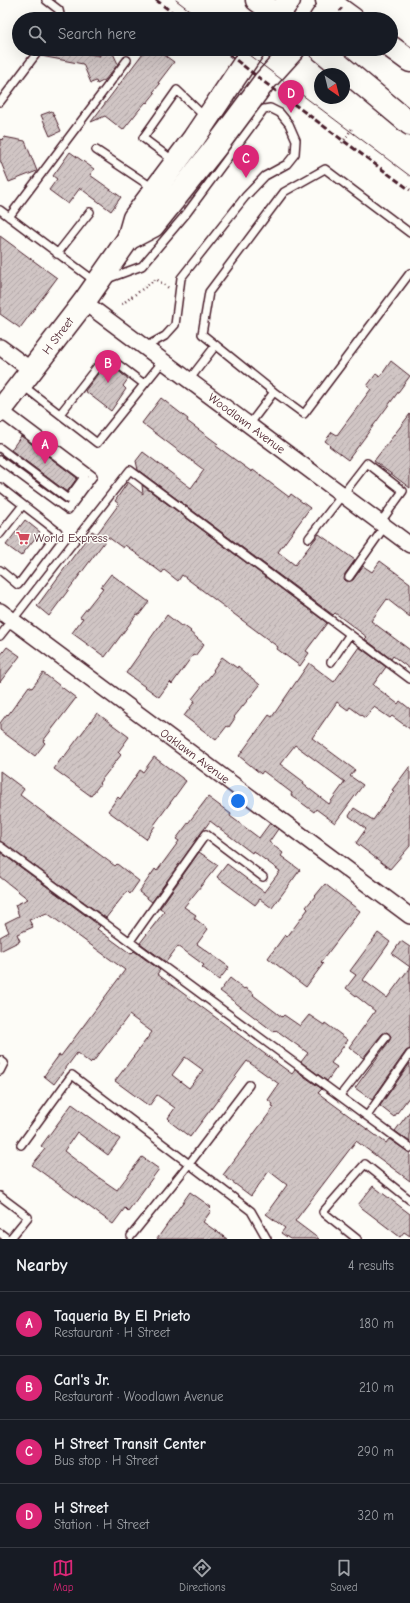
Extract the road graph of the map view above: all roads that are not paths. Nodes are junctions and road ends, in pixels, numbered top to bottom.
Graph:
1 (46, 0) edge
2 (257, 0) edge
3 (328, 6) edge
4 (59, 12) edge
5 (279, 12) edge
6 (340, 12) edge
7 (398, 52) edge
8 (35, 56) edge
9 (249, 56) edge
10 (288, 56) edge
11 (328, 56) edge
12 (127, 60) dead end
13 (410, 61) edge
14 (0, 102) edge
15 (206, 119) junction
16 (410, 124) edge
17 (96, 150) dead end
18 (175, 163) junction
19 (155, 190) junction
20 (0, 210) edge
21 (90, 212) dead end
22 (9, 217) junction
23 (410, 233) edge
24 (128, 239) junction
25 (57, 254) junction
26 (410, 274) edge
27 (96, 283) junction
28 (84, 302) junction
29 (216, 345) junction
30 (0, 347) edge
31 (145, 348) junction
32 (163, 361) junction
33 (26, 377) junction
34 (189, 380) junction
35 (144, 384) junction
36 (274, 392) junction
37 (1, 411) edge
38 (60, 414) junction
39 (249, 425) junction
40 (0, 448) edge
41 (0, 460) edge
42 (0, 487) edge
43 (343, 495) junction
44 (23, 504) junction
45 (382, 525) junction
46 (0, 534) edge
47 (309, 538) dead end
48 (410, 545) edge
49 (2, 574) edge
50 (349, 576) dead end
51 (6, 615) edge
52 (350, 634) junction
53 (0, 636) edge
54 (331, 662) dead end
55 (410, 679) edge
56 (0, 846) edge
57 (263, 877) dead end
58 (410, 916) edge
59 (130, 942) junction
60 (386, 1037) dead end
61 (410, 1054) edge
62 (0, 1060) edge
63 (0, 1071) edge
64 (249, 1085) dead end
65 (340, 1096) junction
66 (367, 1116) junction
67 (21, 1145) dead end
68 (410, 1148) edge
69 (189, 1164) junction
70 (0, 1196) edge
71 (410, 1200) edge
72 (0, 1233) edge
73 (130, 1236) dead end
74 (9, 1239) edge
75 (267, 1239) edge
76 (357, 1239) edge

1 - 4 lane
2 - 5 main road
3 - 6 main road
7 - 13 main road
8 - 14 lane
9 - 15 main road, H Street
10 - 24 main road, H Street
11 - 16 main road
12 - 22 lane
15 - 18 main road, H Street
15 - 18 lane
17 - 19 lane
18 - 19 main road, H Street
19 - 24 main road, H Street
20 - 22 lane
21 - 25 lane
22 - 25 lane
23 - 29 lane
24 - 27 main road, H Street
25 - 27 lane
26 - 36 lane
27 - 28 main road, H Street
27 - 31 lane
28 - 31 street, Woodlawn Avenue
28 - 33 main road, H Street
29 - 34 lane
29 - 36 lane
30 - 33 street
31 - 32 street, Woodlawn Avenue
32 - 34 street, Woodlawn Avenue
32 - 35 lane
33 - 37 main road, H Street
33 - 38 lane
34 - 39 street, Woodlawn Avenue
35 - 38 lane
35 - 38 lane
36 - 39 lane
37 - 40 lane
37 - 41 lane
39 - 43 street, Woodlawn Avenue
42 - 44 lane
43 - 45 street, Woodlawn Avenue
43 - 45 lane
43 - 47 lane
44 - 46 lane
44 - 49 lane
45 - 48 street, Woodlawn Avenue
45 - 50 lane
51 - 52 lane
51 - 53 lane
51 - 58 street, Oaklawn Avenue
52 - 54 lane
52 - 55 lane
56 - 59 lane
57 - 59 lane
59 - 65 lane
60 - 65 lane
61 - 66 lane
62 - 63 lane
64 - 69 lane
65 - 66 lane
66 - 68 lane
67 - 69 lane
69 - 73 lane
69 - 75 lane
70 - 74 lane
71 - 76 lane
72 - 74 lane

